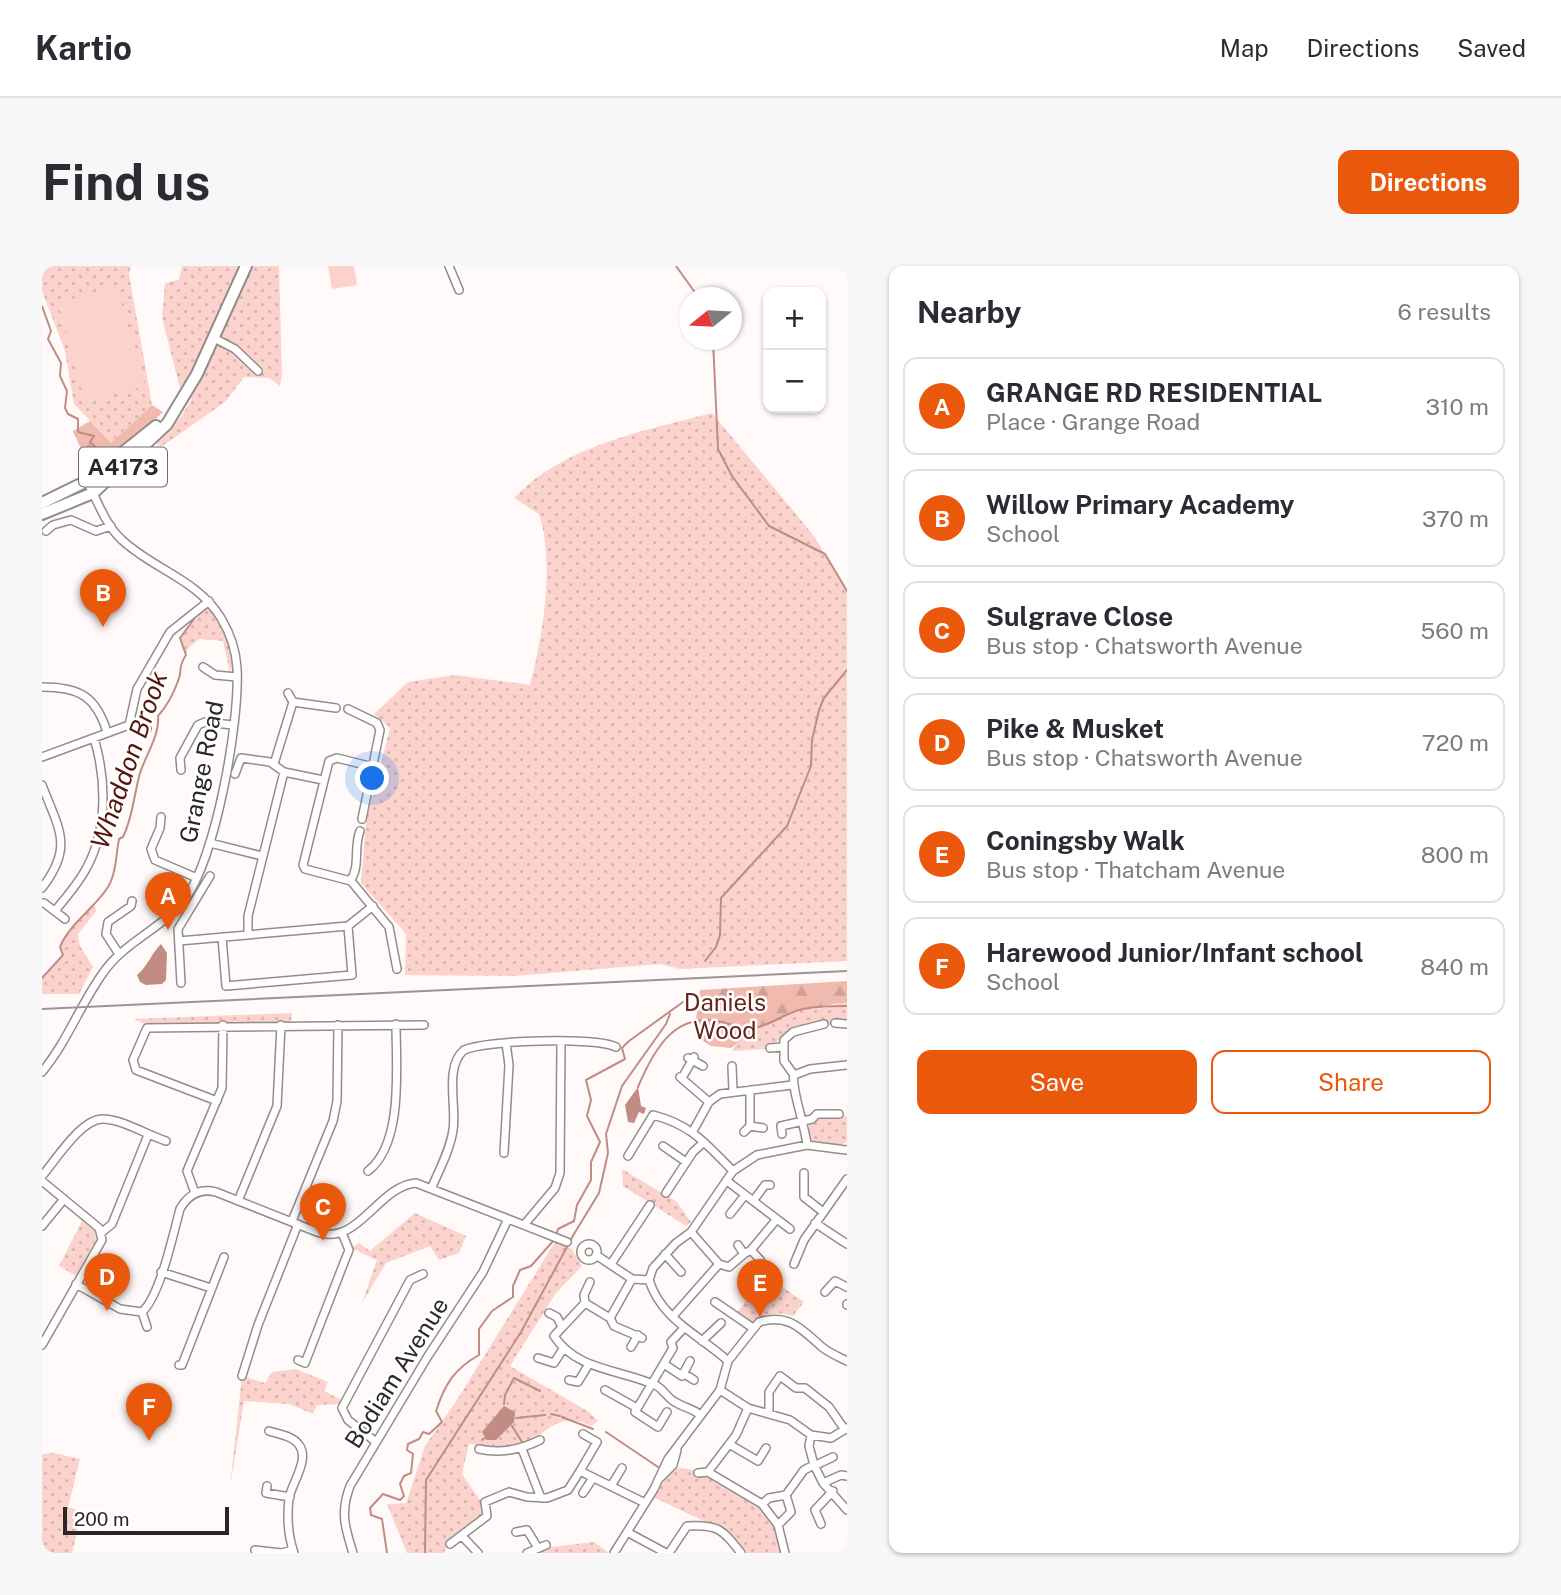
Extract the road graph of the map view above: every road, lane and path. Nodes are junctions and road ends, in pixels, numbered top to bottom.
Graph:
1 (246, 266) edge
2 (450, 266) edge
3 (459, 290) dead end
4 (214, 338) junction
5 (258, 372) dead end
6 (146, 441) junction
7 (87, 481) junction
8 (93, 493) junction
9 (42, 503) edge
10 (42, 514) edge
11 (111, 526) junction
12 (46, 531) dead end
13 (209, 601) junction
14 (208, 667) dead end
15 (237, 677) junction
16 (42, 686) edge
17 (288, 693) dead end
18 (293, 702) junction
19 (337, 709) dead end
20 (348, 709) dead end
21 (129, 725) junction
22 (233, 725) junction
23 (147, 729) dead end
24 (107, 732) junction
25 (94, 738) junction
26 (42, 757) edge
27 (274, 764) junction
28 (373, 767) junction
29 (181, 772) dead end
30 (284, 772) junction
31 (235, 774) dead end
32 (323, 780) junction
33 (42, 785) edge
34 (50, 807) junction
35 (42, 811) edge
36 (161, 817) dead end
37 (362, 819) dead end
38 (357, 835) dead end
39 (210, 843) junction
40 (262, 856) junction
41 (210, 876) dead end
42 (197, 878) junction
43 (350, 881) junction
44 (42, 888) edge
45 (44, 903) dead end
46 (132, 905) dead end
47 (373, 906) junction
48 (55, 911) junction
49 (65, 919) dead end
50 (348, 926) junction
51 (248, 935) junction
52 (222, 937) junction
53 (179, 941) junction
54 (119, 954) junction
55 (397, 969) dead end
56 (181, 983) dead end
57 (835, 1023) dead end
58 (396, 1024) junction
59 (824, 1024) dead end
60 (847, 1024) edge
61 (223, 1025) junction
62 (281, 1025) junction
63 (338, 1025) junction
64 (424, 1025) dead end
65 (561, 1042) junction
66 (506, 1043) junction
67 (616, 1047) dead end
68 (782, 1047) junction
69 (770, 1048) dead end
70 (847, 1065) edge
71 (703, 1066) dead end
72 (723, 1066) dead end
73 (42, 1072) edge
74 (794, 1075) junction
75 (792, 1085) junction
76 (750, 1090) junction
77 (733, 1091) junction
78 (217, 1101) junction
79 (709, 1102) junction
80 (839, 1114) dead end
81 (804, 1120) junction
82 (750, 1126) junction
83 (763, 1128) dead end
84 (692, 1131) junction
85 (744, 1132) dead end
86 (782, 1134) dead end
87 (148, 1135) junction
88 (166, 1142) dead end
89 (704, 1142) junction
90 (807, 1145) junction
91 (663, 1146) dead end
92 (847, 1151) edge
93 (504, 1153) dead end
94 (628, 1156) dead end
95 (368, 1158) dead end
96 (686, 1162) junction
97 (733, 1171) junction
98 (804, 1173) dead end
99 (42, 1179) edge
100 (847, 1179) edge
101 (727, 1181) junction
102 (769, 1185) dead end
103 (432, 1187) junction
104 (195, 1193) junction
105 (666, 1193) dead end
106 (745, 1195) junction
107 (64, 1199) junction
108 (238, 1200) junction
109 (752, 1200) junction
110 (650, 1205) dead end
111 (823, 1212) junction
112 (730, 1214) dead end
113 (508, 1219) junction
114 (776, 1220) junction
115 (295, 1223) junction
116 (815, 1223) junction
117 (524, 1225) junction
118 (42, 1226) edge
119 (790, 1229) dead end
120 (691, 1232) junction
121 (101, 1233) junction
122 (342, 1233) junction
123 (567, 1242) dead end
124 (847, 1244) edge
125 (738, 1245) dead end
126 (580, 1247) dead end
127 (748, 1252) junction
128 (665, 1254) junction
129 (223, 1256) dead end
130 (611, 1264) junction
131 (719, 1264) junction
132 (794, 1264) dead end
133 (756, 1268) dead end
134 (161, 1272) junction
135 (681, 1272) dead end
136 (424, 1274) dead end
137 (632, 1279) junction
138 (649, 1280) junction
139 (590, 1282) dead end
140 (76, 1284) junction
141 (847, 1287) edge
142 (211, 1288) junction
143 (825, 1292) dead end
144 (715, 1302) dead end
145 (585, 1303) junction
146 (142, 1312) junction
147 (549, 1313) dead end
148 (674, 1315) junction
149 (610, 1318) junction
150 (718, 1323) dead end
151 (561, 1325) junction
152 (146, 1327) dead end
153 (753, 1328) junction
154 (683, 1329) junction
155 (702, 1342) junction
156 (42, 1345) edge
157 (631, 1347) dead end
158 (563, 1349) junction
159 (538, 1359) dead end
160 (298, 1360) dead end
161 (690, 1361) dead end
162 (728, 1361) junction
163 (847, 1361) edge
164 (589, 1364) junction
165 (664, 1364) junction
166 (179, 1365) dead end
167 (683, 1373) junction
168 (242, 1376) dead end
169 (694, 1380) dead end
170 (576, 1382) dead end
171 (653, 1384) junction
172 (605, 1390) dead end
173 (720, 1390) junction
174 (638, 1408) junction
175 (748, 1408) junction
176 (667, 1412) dead end
177 (769, 1413) junction
178 (699, 1414) junction
179 (846, 1429) edge
180 (269, 1431) dead end
181 (583, 1434) dead end
182 (811, 1435) junction
183 (540, 1440) dead end
184 (376, 1441) junction
185 (729, 1444) junction
186 (522, 1448) junction
187 (766, 1448) dead end
188 (479, 1449) dead end
189 (833, 1457) dead end
190 (814, 1466) junction
191 (622, 1468) dead end
192 (580, 1471) junction
193 (708, 1472) junction
194 (698, 1473) dead end
195 (847, 1476) edge
196 (593, 1478) junction
197 (823, 1483) junction
198 (267, 1486) dead end
199 (611, 1486) junction
200 (833, 1491) junction
201 (583, 1493) dead end
202 (786, 1495) junction
203 (289, 1497) junction
204 (541, 1498) junction
205 (645, 1503) junction
206 (762, 1504) junction
207 (847, 1510) edge
208 (821, 1524) dead end
209 (778, 1525) junction
210 (516, 1532) dead end
211 (627, 1532) junction
212 (463, 1536) junction
213 (450, 1544) dead end
214 (255, 1549) edge
215 (294, 1551) edge
216 (353, 1553) edge
217 (478, 1553) edge
218 (527, 1553) edge
219 (614, 1553) edge
220 (668, 1553) edge
221 (741, 1553) edge
222 (785, 1553) edge

1 - 4 main road, A4173
2 - 3 street
4 - 5 street
4 - 6 main road, A4173
6 - 7 main road, A4173
6 - 8 main road, A4173
7 - 8 street, Grange Road
7 - 9 main road, A4173
8 - 10 main road, A4173
8 - 11 street, Grange Road
11 - 12 street
11 - 13 street, Grange Road
13 - 15 street, Grange Road
13 - 21 street
14 - 15 street
15 - 22 street, Grange Road
16 - 24 street
17 - 18 street
18 - 19 street
18 - 27 street
20 - 28 street
21 - 23 street
21 - 24 street
22 - 29 street
22 - 39 street, Grange Road
24 - 25 street
25 - 26 street
25 - 48 street
27 - 30 street
27 - 31 street
28 - 32 street
28 - 37 street
30 - 32 street
30 - 40 street
32 - 43 street
33 - 34 street
34 - 35 street
34 - 44 street
36 - 42 street
38 - 43 street
39 - 40 street
39 - 42 street, Grange Road
40 - 51 street
41 - 53 street
42 - 54 street, Grange Road
43 - 47 street
45 - 48 street
46 - 54 street
47 - 50 street
47 - 55 street
48 - 49 street
50 - 51 street
50 - 52 street
51 - 52 street
52 - 53 street
53 - 56 street
54 - 73 street, Grange Road
57 - 60 street
58 - 63 street
58 - 64 street
58 - 95 street
59 - 68 street
61 - 62 street
61 - 78 street
61 - 78 street
62 - 63 street
62 - 108 street
63 - 115 street
65 - 66 street
65 - 67 street
65 - 117 street
66 - 93 street
66 - 103 street
68 - 69 street
68 - 74 street
70 - 74 street
71 - 79 street
72 - 77 street
74 - 75 street
75 - 76 street
75 - 81 street
76 - 77 street
76 - 82 street
77 - 79 street
78 - 104 street
79 - 84 street
80 - 81 street
81 - 86 street
81 - 90 street
82 - 83 street
82 - 85 street
84 - 89 street
84 - 94 street
87 - 88 street
87 - 99 street
87 - 121 street
89 - 96 street
89 - 97 street
90 - 92 street
90 - 97 street
91 - 96 street
96 - 105 street
97 - 101 street
98 - 111 street
99 - 107 street
100 - 111 street
101 - 106 street
101 - 120 street
102 - 109 street
103 - 113 street
103 - 122 street
104 - 108 street
104 - 134 street
106 - 109 street
106 - 112 street
107 - 118 street
107 - 121 street
108 - 115 street
109 - 114 street
110 - 130 street
111 - 116 street
113 - 117 street
113 - 184 street, Bodiam Avenue
114 - 119 street
114 - 127 street
115 - 122 street
115 - 168 street
116 - 124 street
116 - 132 street
117 - 123 street
120 - 128 street
120 - 131 street
121 - 140 street
122 - 160 street
125 - 127 street
126 - 130 street
127 - 131 street
127 - 133 street
128 - 135 street
128 - 138 street
129 - 142 street
130 - 137 street
131 - 148 street
134 - 142 street
134 - 146 street
136 - 184 street
137 - 138 street
137 - 149 street
138 - 148 street
139 - 145 street
140 - 146 street
140 - 156 street
141 - 143 street
142 - 166 street
144 - 153 street
145 - 149 street
145 - 151 street
146 - 152 street
147 - 151 street
148 - 154 street
149 - 157 street
150 - 155 street
151 - 158 street
153 - 162 street
153 - 163 street
154 - 155 street
154 - 165 street
155 - 162 street
158 - 159 street
158 - 164 street
161 - 167 street
162 - 173 street
164 - 170 street
164 - 171 street
165 - 167 street
165 - 171 street
167 - 169 street
171 - 174 street
171 - 178 street
172 - 174 street
173 - 175 street
173 - 178 street
174 - 176 street
175 - 177 street
175 - 185 street
177 - 179 street
177 - 182 street
178 - 205 street
179 - 182 street
180 - 203 street
181 - 192 street
182 - 190 street
183 - 186 street
184 - 216 street, Bodiam Avenue
185 - 187 street
185 - 193 street
186 - 188 street
186 - 204 street
189 - 190 street
190 - 197 street
190 - 202 street
191 - 199 street
192 - 196 street
192 - 204 street
193 - 194 street
193 - 206 street
195 - 197 street
196 - 199 street
196 - 201 street
197 - 200 street
198 - 203 street
199 - 205 street
200 - 207 street
200 - 208 street
202 - 206 street
202 - 209 street
203 - 215 street
204 - 212 street
205 - 211 street
206 - 209 street
209 - 222 street
210 - 218 street
211 - 219 street
211 - 220 street
212 - 213 street
212 - 217 street
214 - 215 street
220 - 221 street

